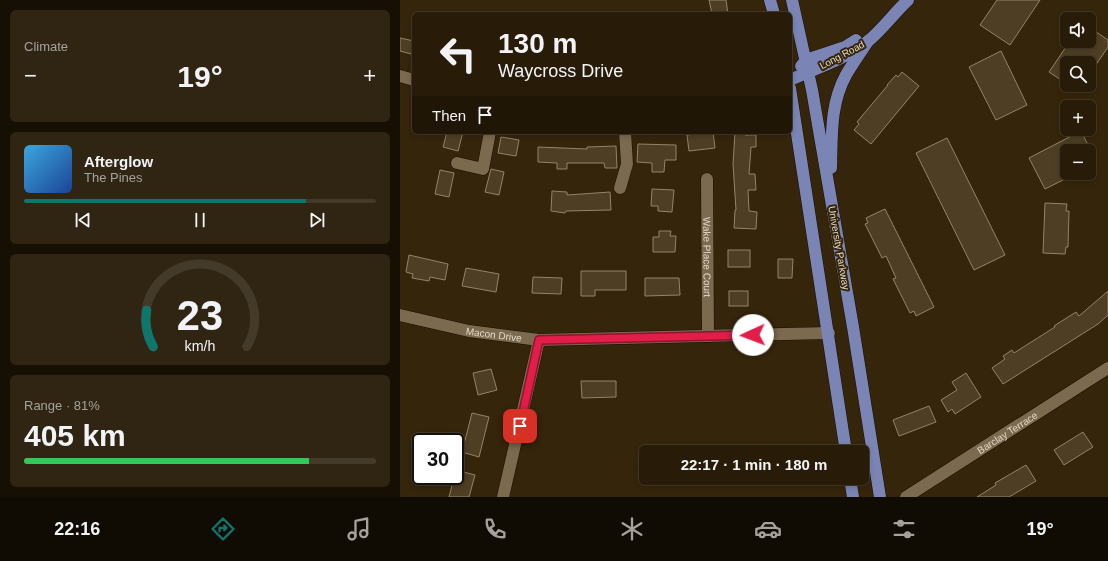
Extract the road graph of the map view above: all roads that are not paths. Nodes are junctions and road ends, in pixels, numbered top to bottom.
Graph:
1 (770, 0) edge
2 (792, 0) edge
3 (908, 0) edge
4 (773, 12) edge
5 (888, 20) junction
6 (868, 41) junction
7 (807, 66) junction
8 (400, 76) edge
9 (792, 77) edge
10 (412, 79) edge
11 (792, 101) edge
12 (490, 134) edge
13 (625, 134) edge
14 (457, 163) dead end
15 (707, 179) dead end
16 (827, 180) junction
17 (620, 188) dead end
18 (400, 315) edge
19 (829, 333) junction
20 (708, 336) junction
21 (539, 340) junction
22 (1108, 368) edge
23 (845, 445) edge
24 (851, 485) edge
25 (503, 497) edge
26 (853, 497) edge
27 (880, 497) edge
28 (906, 497) edge

1 - 4 main road
2 - 7 main road, University Parkway
3 - 5 main road, Long Road
5 - 6 main road, Long Road
5 - 7 main road, Long Road
6 - 7 main road, Long Road
6 - 16 main road
7 - 9 main road, Long Road
7 - 16 main road, University Parkway
8 - 10 street
11 - 19 main road
12 - 14 street
13 - 17 street
15 - 20 street, Wake Place Court
16 - 27 main road, University Parkway
18 - 21 street, Macon Drive
19 - 20 street, Macon Drive
19 - 23 main road
20 - 21 street, Macon Drive
21 - 25 street
22 - 28 street, Barclay Terrace
24 - 26 main road

